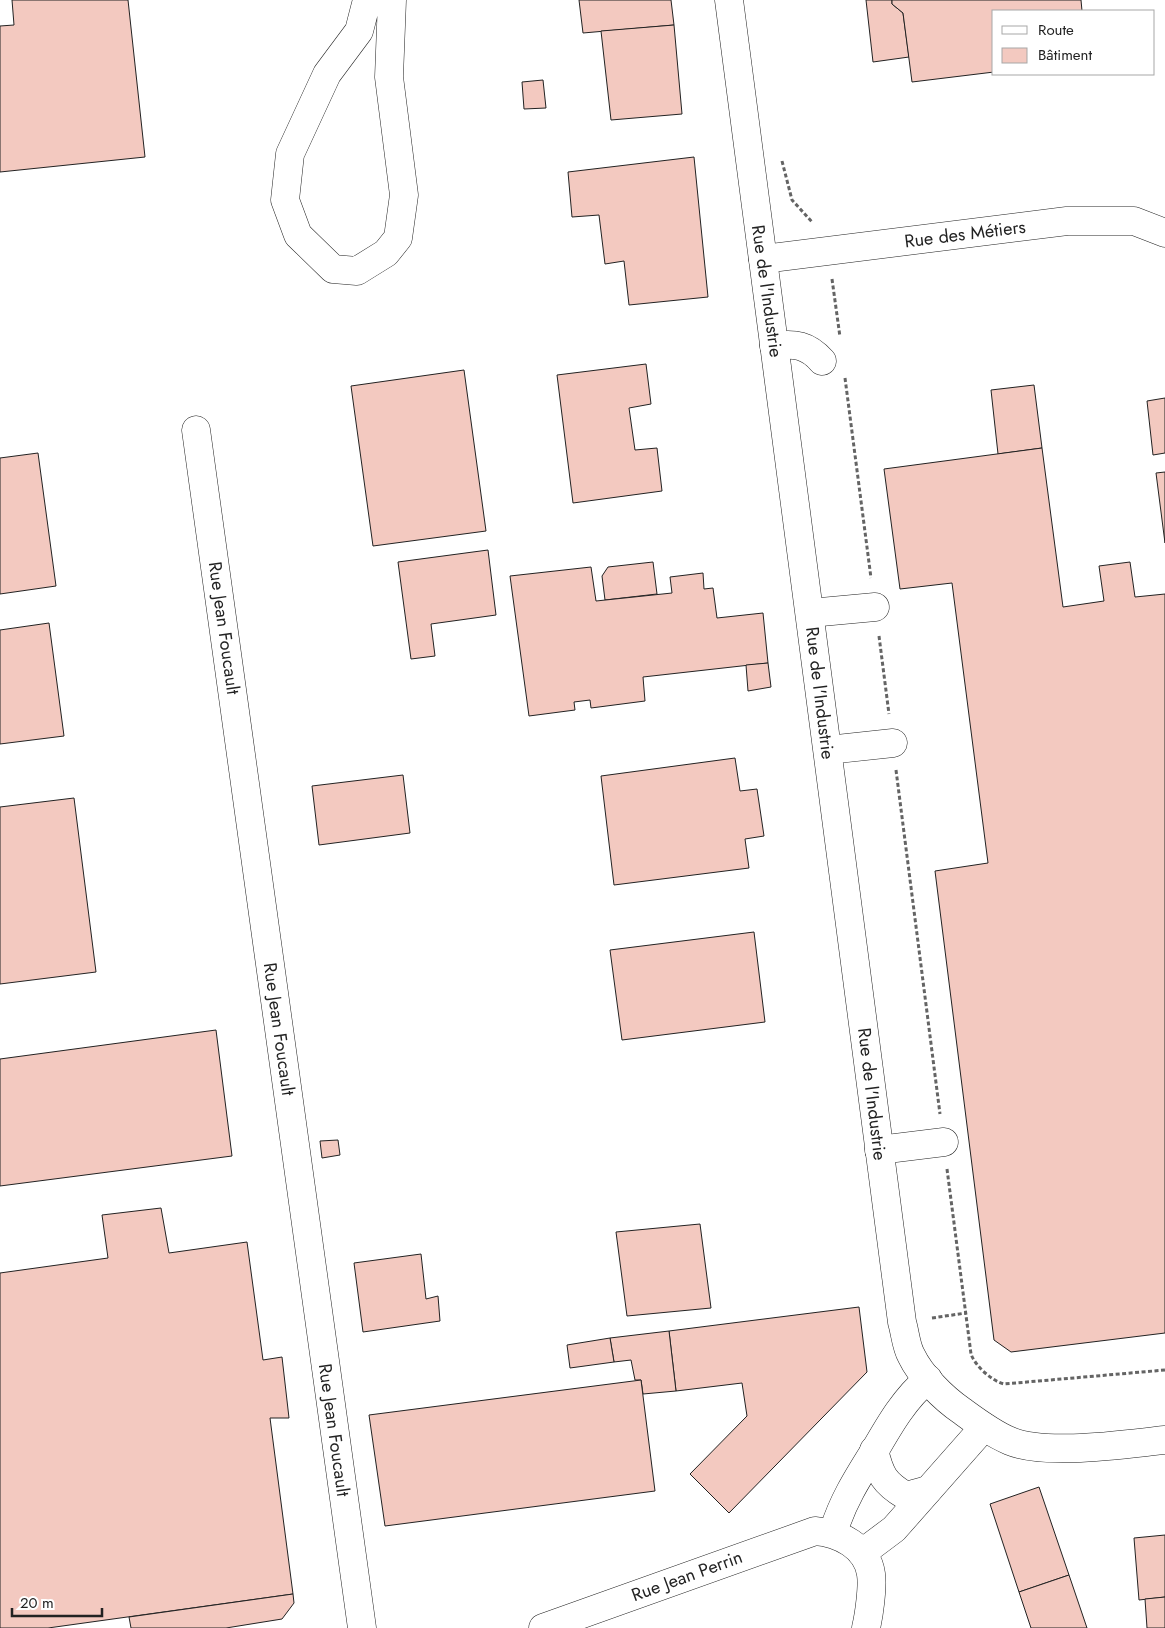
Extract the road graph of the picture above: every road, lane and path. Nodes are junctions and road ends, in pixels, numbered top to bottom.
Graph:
1 (367, 0) edge
2 (392, 0) edge
3 (729, 0) edge
4 (782, 160) dead end
5 (816, 226) dead end
6 (1165, 233) edge
7 (763, 259) junction
8 (832, 275) dead end
9 (774, 346) junction
10 (836, 359) junction
11 (196, 430) dead end
12 (875, 607) junction
13 (810, 613) junction
14 (893, 743) junction
15 (828, 750) junction
16 (944, 1142) junction
17 (879, 1150) junction
18 (966, 1314) junction
19 (902, 1322) junction
20 (1165, 1370) edge
21 (928, 1379) junction
22 (984, 1427) junction
23 (1165, 1440) edge
24 (874, 1450) junction
25 (928, 1490) junction
26 (833, 1533) junction
27 (862, 1553) junction
28 (362, 1628) edge
29 (542, 1628) edge
30 (866, 1628) edge

1 - 2 street
3 - 7 street, Rue de l'Industrie
4 - 5 path
6 - 7 street, Rue des Métiers
7 - 9 street, Rue de l'Industrie
8 - 10 path
9 - 10 street
9 - 13 street, Rue de l'Industrie
10 - 12 path
11 - 28 street, Rue Jean Foucault
12 - 13 street
12 - 14 path
13 - 15 street, Rue de l'Industrie
14 - 15 street
14 - 16 path
15 - 17 street, Rue de l'Industrie
16 - 17 street
16 - 18 path
17 - 19 street, Rue de l'Industrie
18 - 19 path
18 - 20 path
19 - 21 street, Rue de l'Industrie
21 - 22 street, Rue de l'Industrie
21 - 24 street
22 - 23 street, Rue de l'Industrie
22 - 25 street
24 - 25 street
24 - 26 street
25 - 27 street
26 - 27 street
26 - 29 street, Rue Jean Perrin
27 - 30 street

